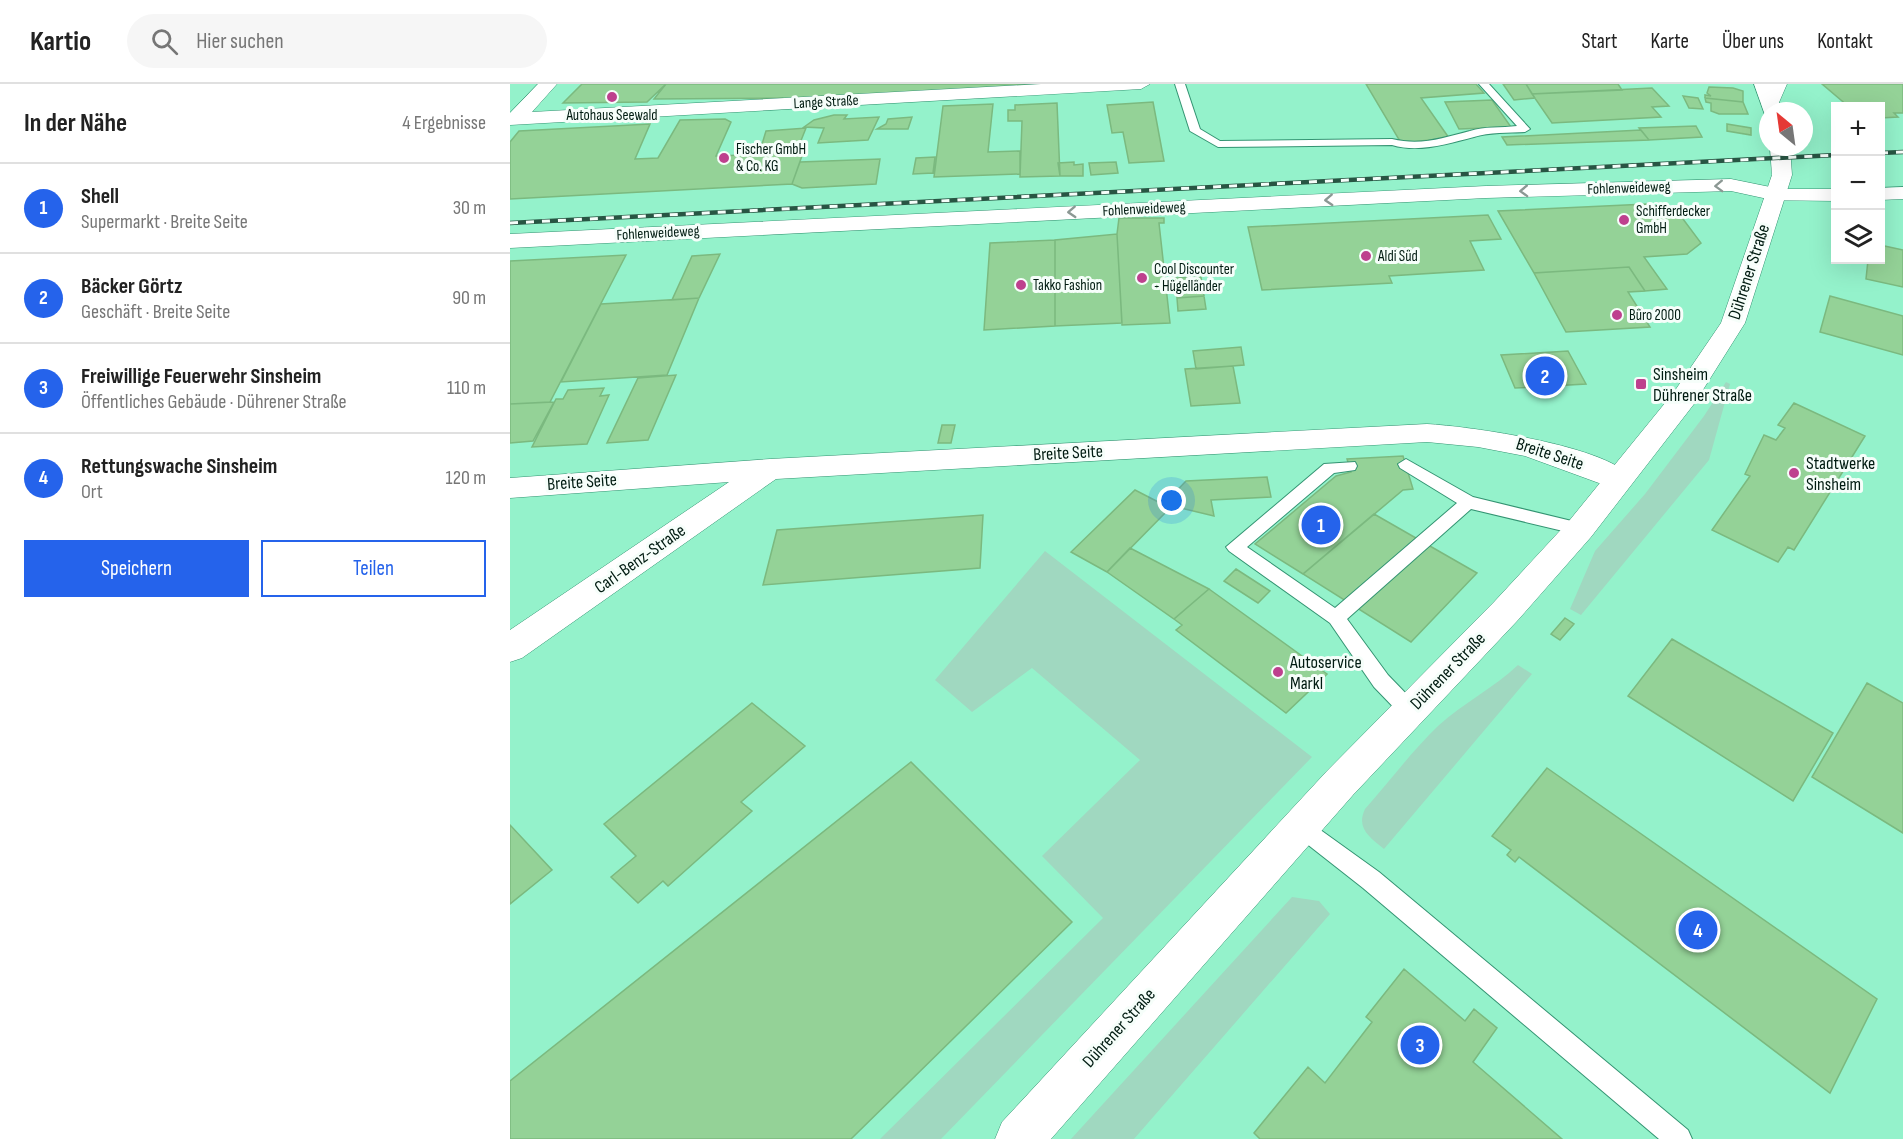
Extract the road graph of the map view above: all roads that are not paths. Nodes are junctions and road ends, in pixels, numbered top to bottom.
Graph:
1 (548, 84) edge
2 (1141, 84) edge
3 (1180, 84) edge
4 (1484, 84) edge
5 (1763, 84) edge
6 (1778, 84) edge
7 (1769, 102) edge
8 (1773, 102) edge
9 (512, 119) edge
10 (1781, 156) edge
11 (1903, 193) edge
12 (1885, 194) edge
13 (1777, 195) junction
14 (1831, 195) edge
15 (510, 241) edge
16 (1406, 464) dead end
17 (1349, 466) dead end
18 (770, 469) junction
19 (1618, 480) junction
20 (510, 488) edge
21 (1468, 502) junction
22 (1580, 529) junction
23 (1336, 618) junction
24 (510, 648) edge
25 (1410, 711) junction
26 (1301, 826) junction
27 (1019, 1139) edge
28 (1679, 1139) edge

1 - 9 street
2 - 9 street, Lange Straße
3 - 4 lane
5 - 7 street
6 - 8 street
10 - 13 street, Dührener Straße
11 - 12 street
13 - 14 street, Fohlenweideweg
13 -> 15 street, Fohlenweideweg
13 - 19 street, Dührener Straße
16 - 21 lane
17 - 23 lane
18 - 19 street, Breite Seite
18 - 20 street, Breite Seite
18 - 24 street, Carl-Benz-Straße
19 - 22 street, Dührener Straße
21 - 22 lane
21 - 23 lane
22 - 25 street, Dührener Straße
23 - 25 lane
25 - 26 street, Dührener Straße
26 - 27 street, Dührener Straße
26 - 28 lane

